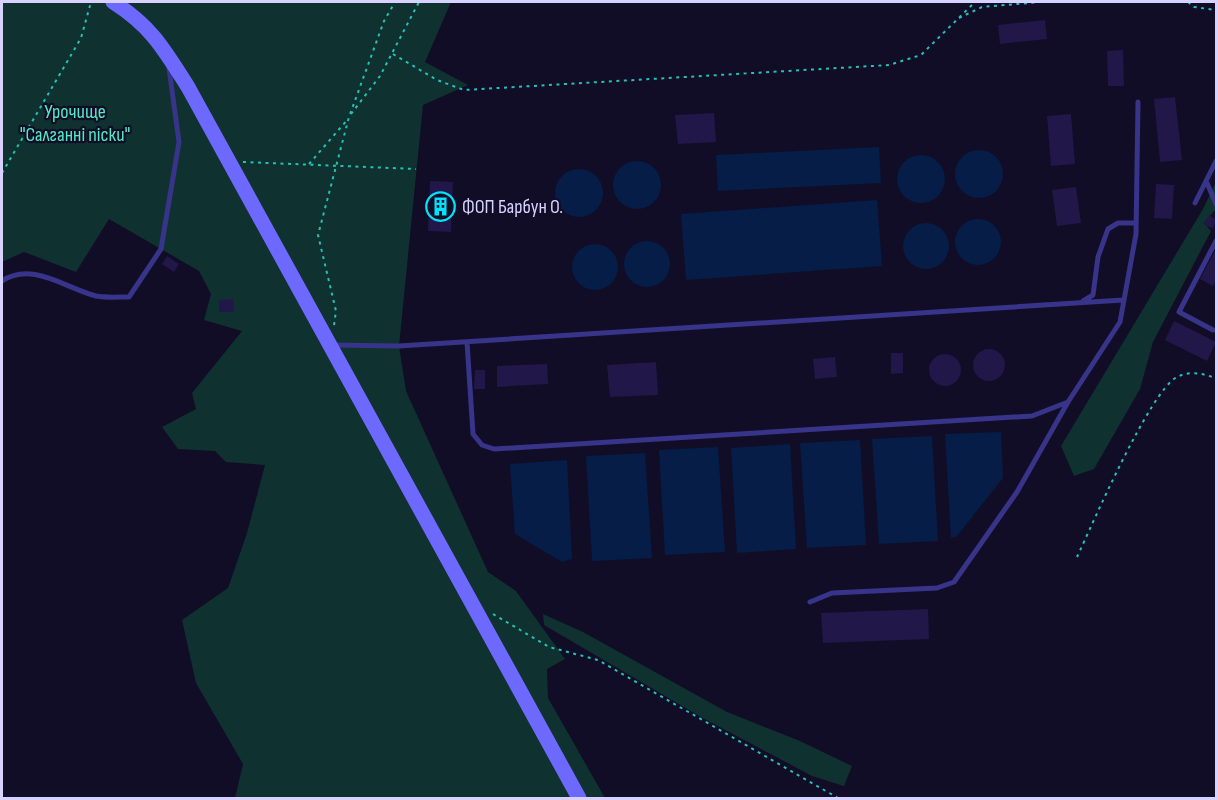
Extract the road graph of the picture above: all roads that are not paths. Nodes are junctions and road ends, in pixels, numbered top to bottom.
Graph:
1 (113, 2) edge
2 (168, 54) junction
3 (1138, 102) dead end
4 (1216, 161) edge
5 (1207, 183) junction
6 (1196, 203) dead end
7 (1216, 204) edge
8 (1136, 223) junction
9 (1216, 241) edge
10 (2, 280) edge
11 (1124, 300) junction
12 (1082, 301) junction
13 (1213, 330) dead end
14 (467, 342) junction
15 (331, 344) junction
16 (1068, 402) junction
17 (810, 602) dead end
18 (579, 798) edge

1 - 2 street
2 - 10 lane
2 - 15 street
3 - 8 lane
4 - 5 lane
5 - 6 lane
5 - 7 lane
8 - 11 lane
8 - 12 lane
9 - 13 lane
11 - 12 lane
11 - 16 lane
12 - 14 lane
14 - 15 lane
14 - 16 lane
15 - 18 street
16 - 17 lane

